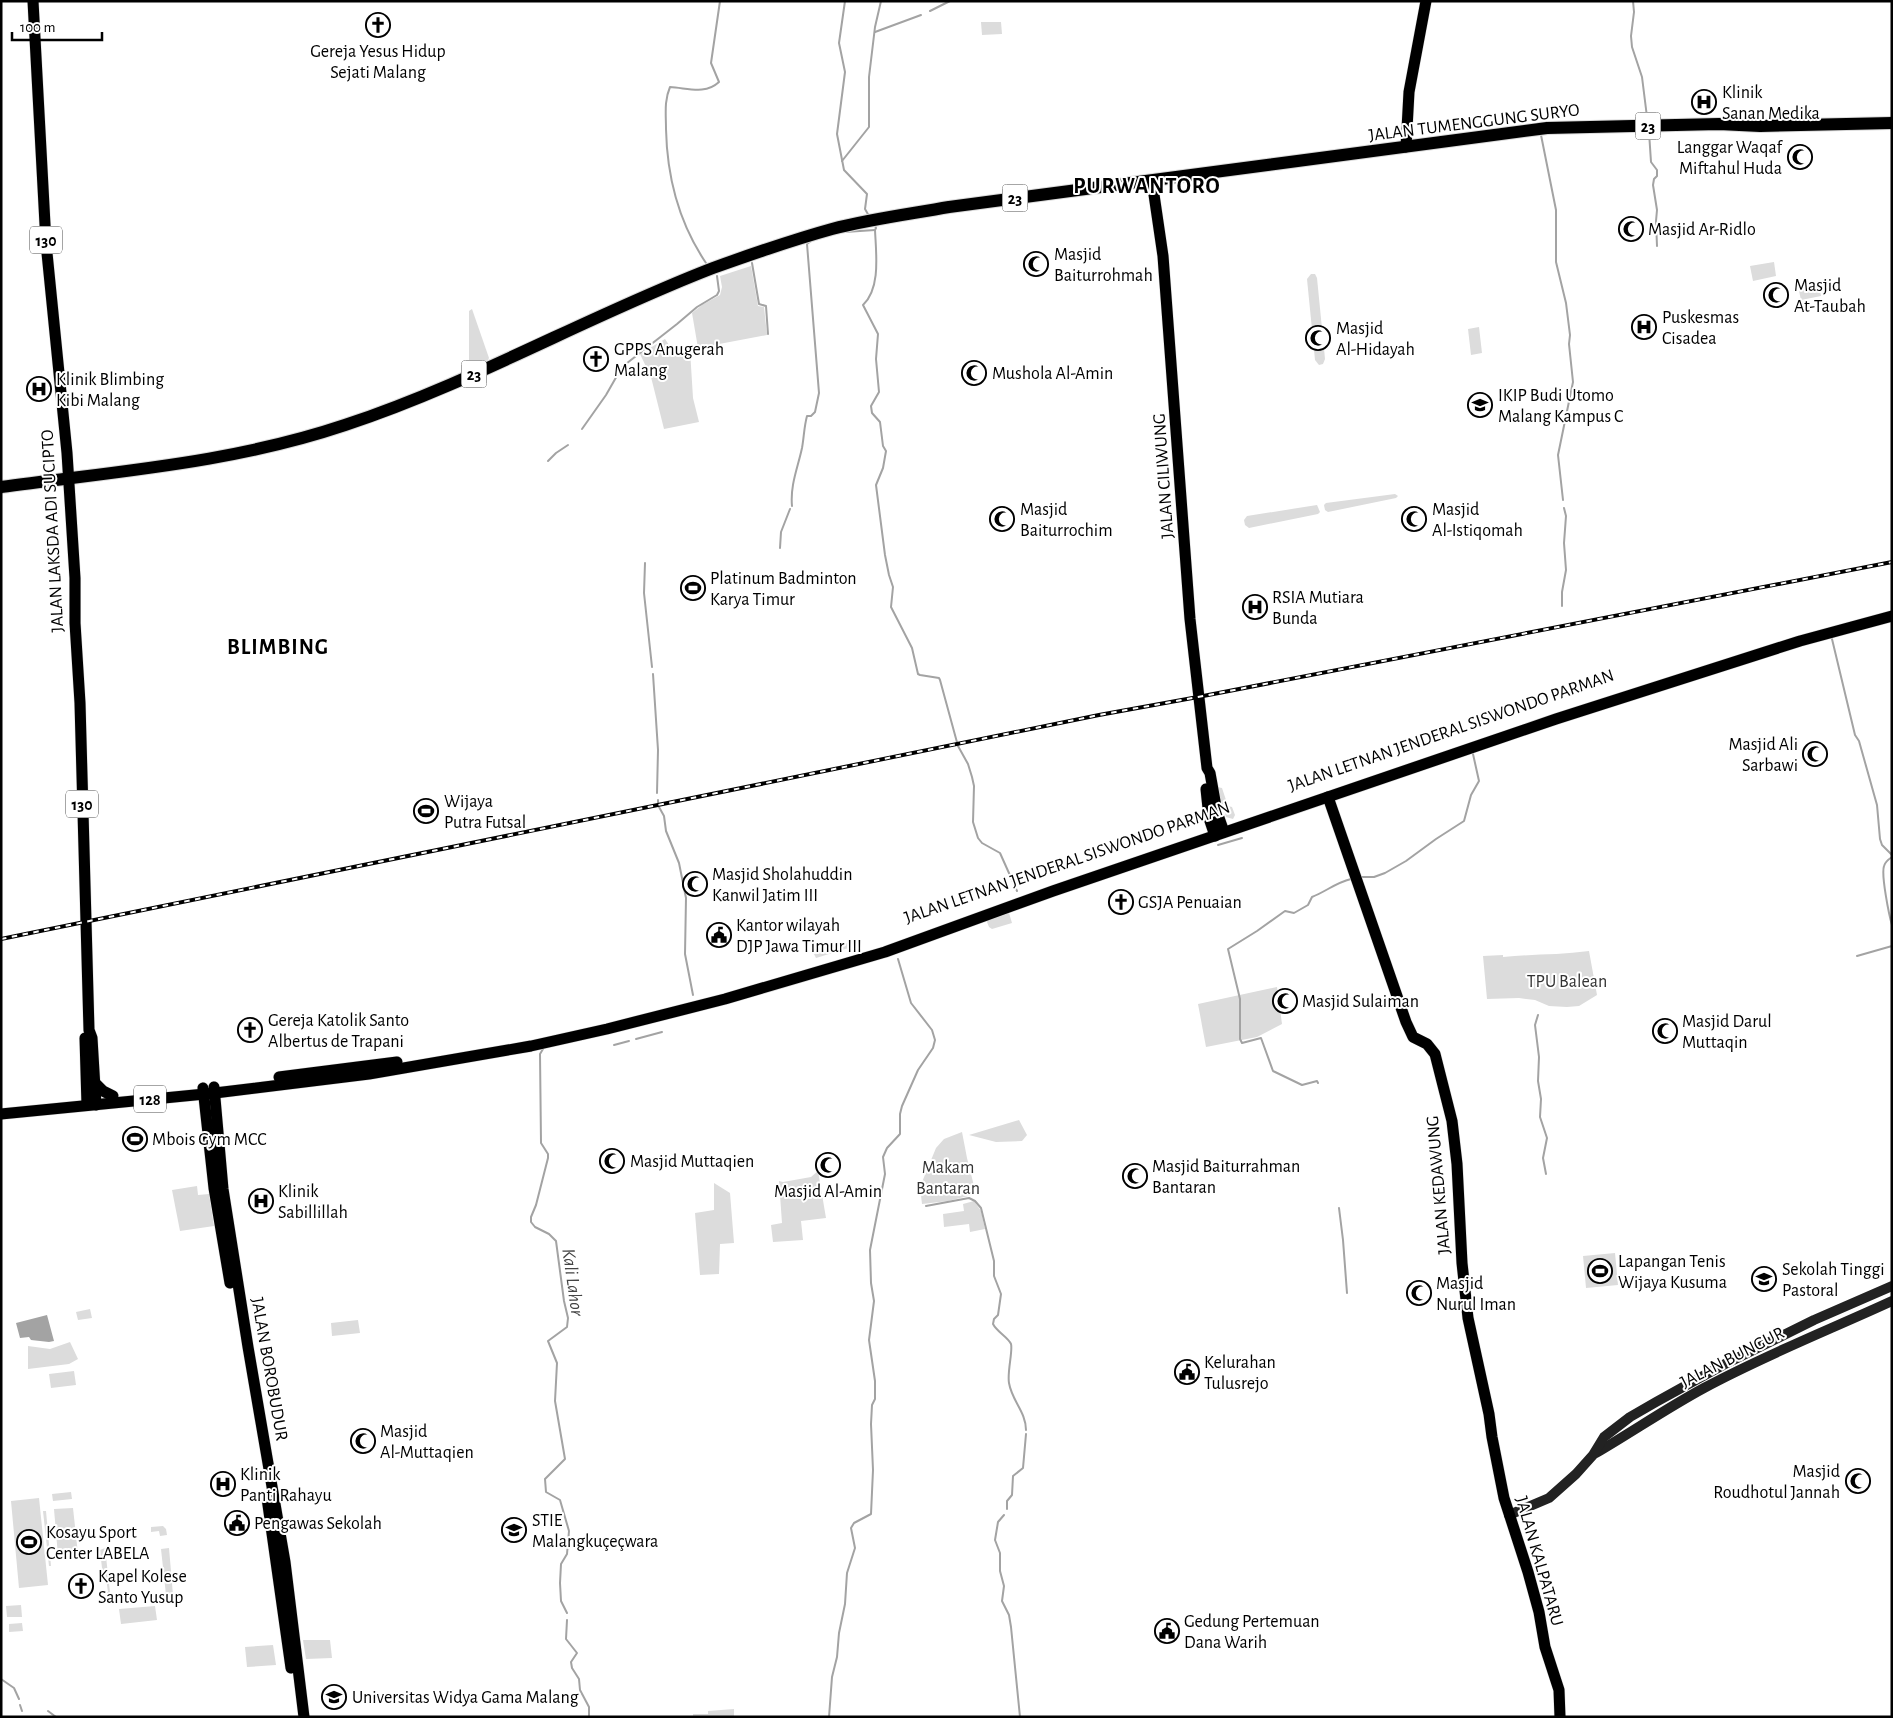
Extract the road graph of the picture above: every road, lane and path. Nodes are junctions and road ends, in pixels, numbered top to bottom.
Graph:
1 (33, 1) edge
2 (1426, 1) edge
3 (1892, 123) edge
4 (1406, 146) junction
5 (1152, 181) junction
6 (68, 477) junction
7 (1, 487) edge
8 (1892, 610) edge
9 (1892, 616) edge
10 (1797, 639) junction
11 (1705, 668) junction
12 (1328, 797) junction
13 (1218, 831) junction
14 (933, 931) junction
15 (324, 1076) junction
16 (91, 1085) junction
17 (209, 1089) junction
18 (113, 1096) junction
19 (89, 1101) junction
20 (1, 1108) edge
21 (1, 1114) edge
22 (1892, 1286) edge
23 (1892, 1301) edge
24 (1674, 1391) junction
25 (1680, 1402) junction
26 (1489, 1414) joint
27 (1593, 1455) junction
28 (1509, 1516) junction
29 (279, 1550) junction
30 (297, 1717) edge
31 (304, 1717) edge
32 (1560, 1717) edge

1 - 6 main road, JALAN LAKSDA ADI SUCIPTO / 130
2 - 4 main road
3 - 4 highway, JALAN TUMENGGUNG SURYO / 23
4 - 5 highway, JALAN TUMENGGUNG SURYO / 23
5 - 6 highway, 23
5 - 13 main road, JALAN CILIWUNG
6 - 7 highway, 23
6 - 16 main road, JALAN LAKSDA ADI SUCIPTO / 130
8 - 10 main road
9 - 10 main road
10 - 11 main road, JALAN LETNAN JENDERAL SISWONDO PARMAN
11 - 12 main road, JALAN LETNAN JENDERAL SISWONDO PARMAN
11 - 13 main road, JALAN LETNAN JENDERAL SISWONDO PARMAN
12 - 13 main road, JALAN LETNAN JENDERAL SISWONDO PARMAN
12 - 26 main road, JALAN KEDAWUNG
13 - 14 main road, JALAN LETNAN JENDERAL SISWONDO PARMAN
14 - 15 main road, JALAN LETNAN JENDERAL SISWONDO PARMAN
14 - 15 main road, JALAN LETNAN JENDERAL SISWONDO PARMAN
15 - 17 main road
16 - 18 main road
16 - 19 main road, JALAN LAKSDA ADI SUCIPTO / 130
16 - 19 main road
17 - 18 main road, 128
17 - 19 main road, 128
17 - 29 main road, JALAN BOROBUDUR
18 - 19 main road, 128
19 - 20 main road, 128
19 - 21 main road, 128
22 - 24 main road
23 - 25 main road, JALAN BUNGUR
24 - 25 main road
24 - 27 main road, JALAN BUNGUR
25 - 27 main road, JALAN BUNGUR
26 - 28 main road, JALAN KALPATARU
27 - 28 main road, JALAN BUNGUR
28 - 32 main road, JALAN KALPATARU
29 - 30 main road, JALAN BOROBUDUR
29 - 31 main road, JALAN BOROBUDUR

